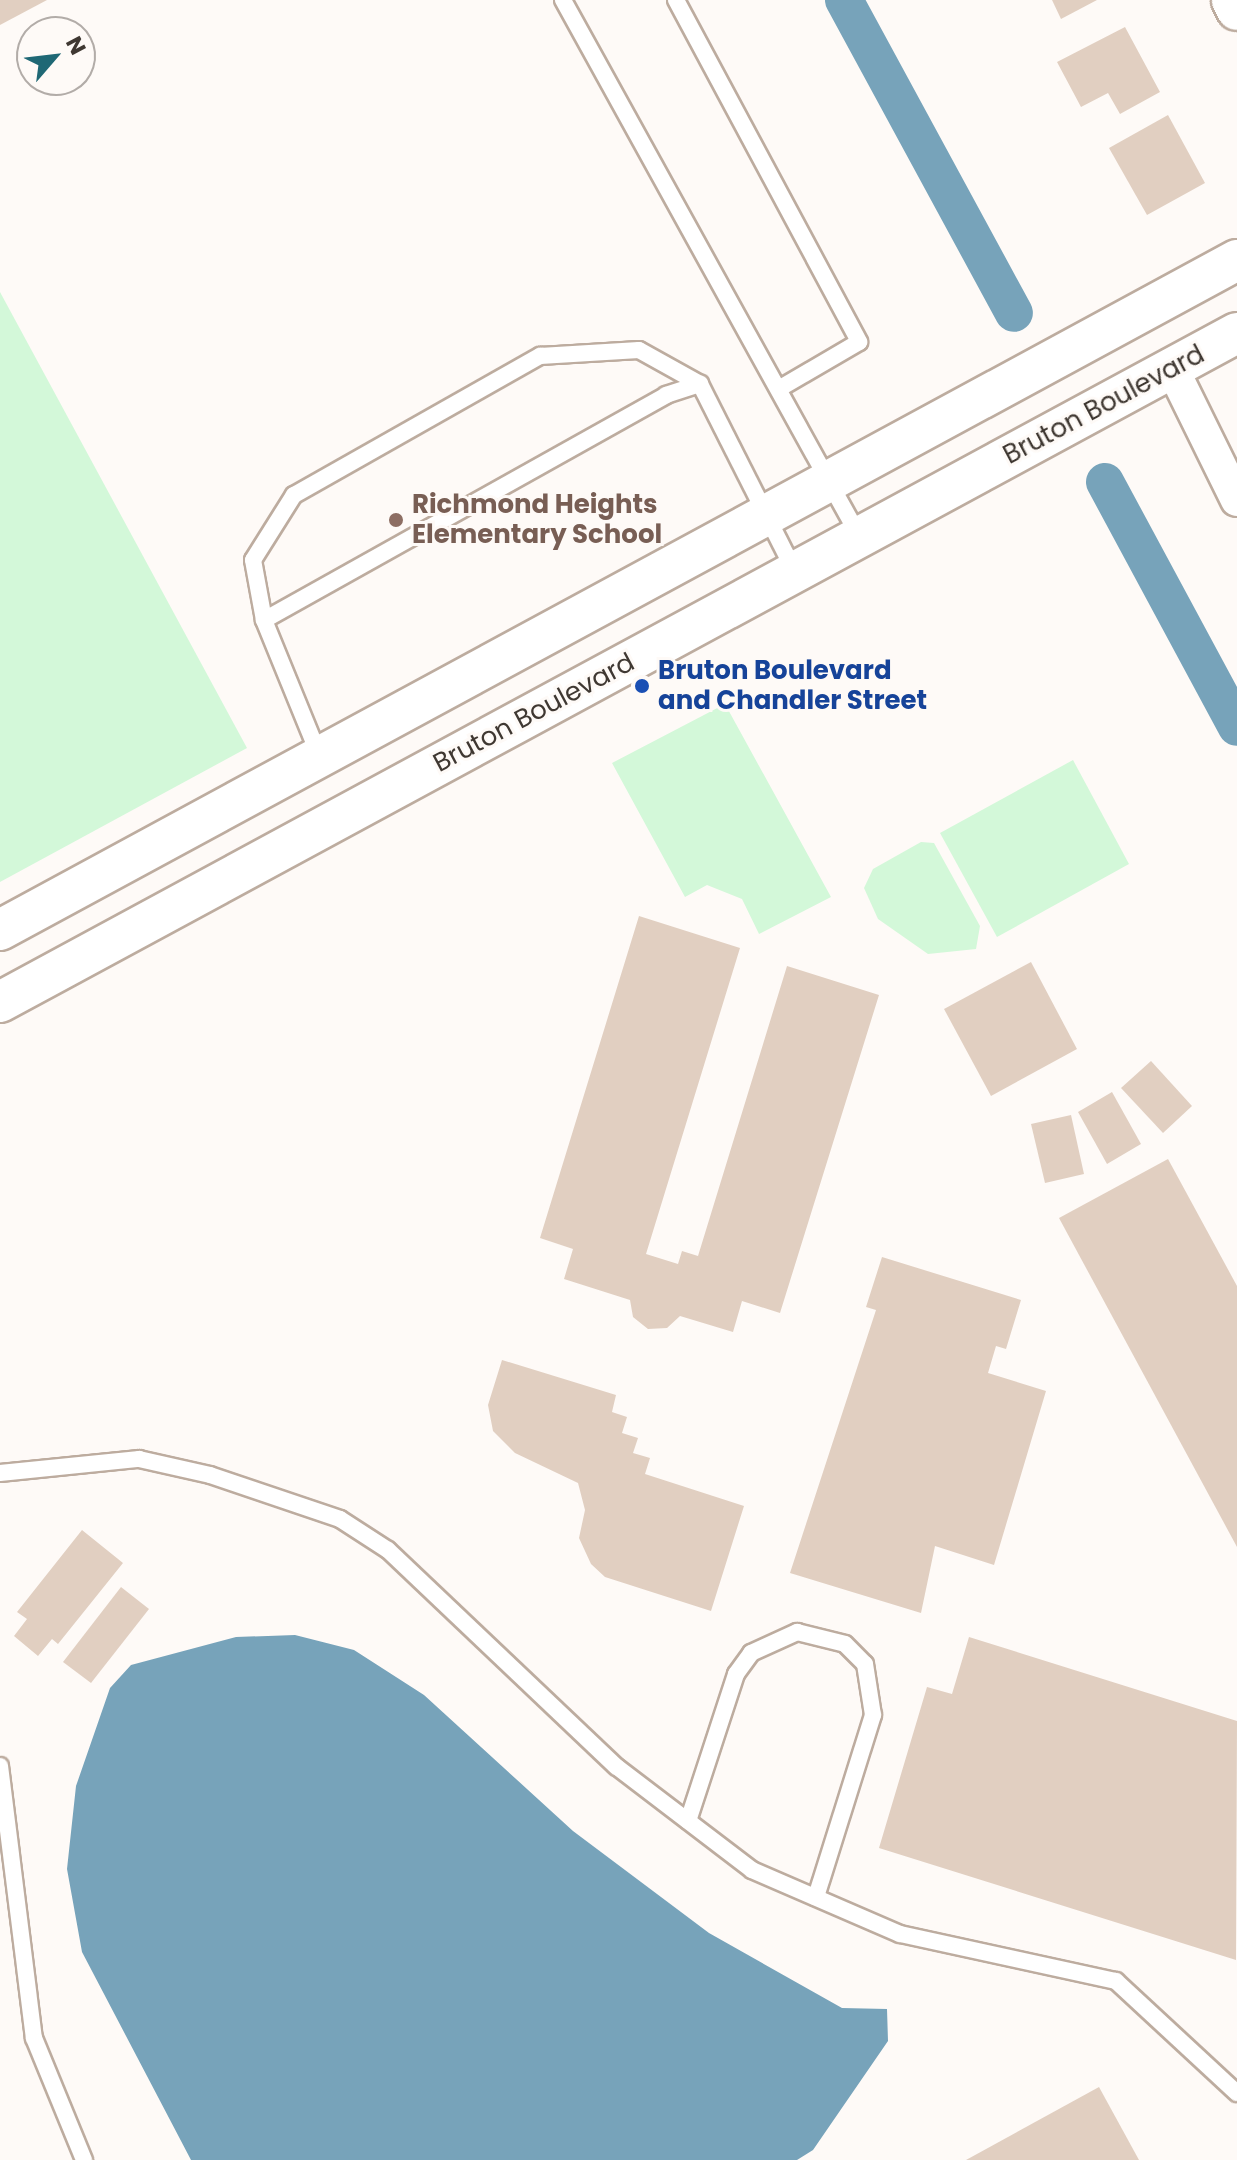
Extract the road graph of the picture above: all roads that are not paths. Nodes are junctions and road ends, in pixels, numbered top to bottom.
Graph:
1 (563, 0) edge
2 (676, 0) edge
3 (1232, 0) edge
4 (1237, 10) edge
5 (1237, 260) edge
6 (1237, 333) edge
7 (1172, 368) junction
8 (700, 384) junction
9 (782, 387) junction
10 (830, 481) junction
11 (1237, 500) edge
12 (765, 516) junction
13 (860, 537) junction
14 (795, 572) junction
15 (264, 620) junction
16 (320, 757) junction
17 (349, 813) junction
18 (0, 930) edge
19 (0, 1002) edge
20 (0, 1473) edge
21 (0, 1766) edge
22 (688, 1821) junction
23 (816, 1897) junction
24 (1237, 2093) edge
25 (84, 2160) edge

1 - 9 lane
2 - 9 lane
3 - 4 street
5 - 10 street
6 - 7 street, Bruton Boulevard
7 - 11 street
7 - 13 street, Bruton Boulevard
8 - 12 lane
8 - 15 lane
8 - 15 lane
9 - 10 lane
10 - 12 street
10 - 13 lane
12 - 14 lane
12 - 16 street
13 - 14 street, Bruton Boulevard
14 - 17 street, Bruton Boulevard
15 - 16 lane
16 - 17 street
16 - 18 street
17 - 19 street, Bruton Boulevard
20 - 22 lane
21 - 25 lane
22 - 23 lane
22 - 23 lane
23 - 24 lane

